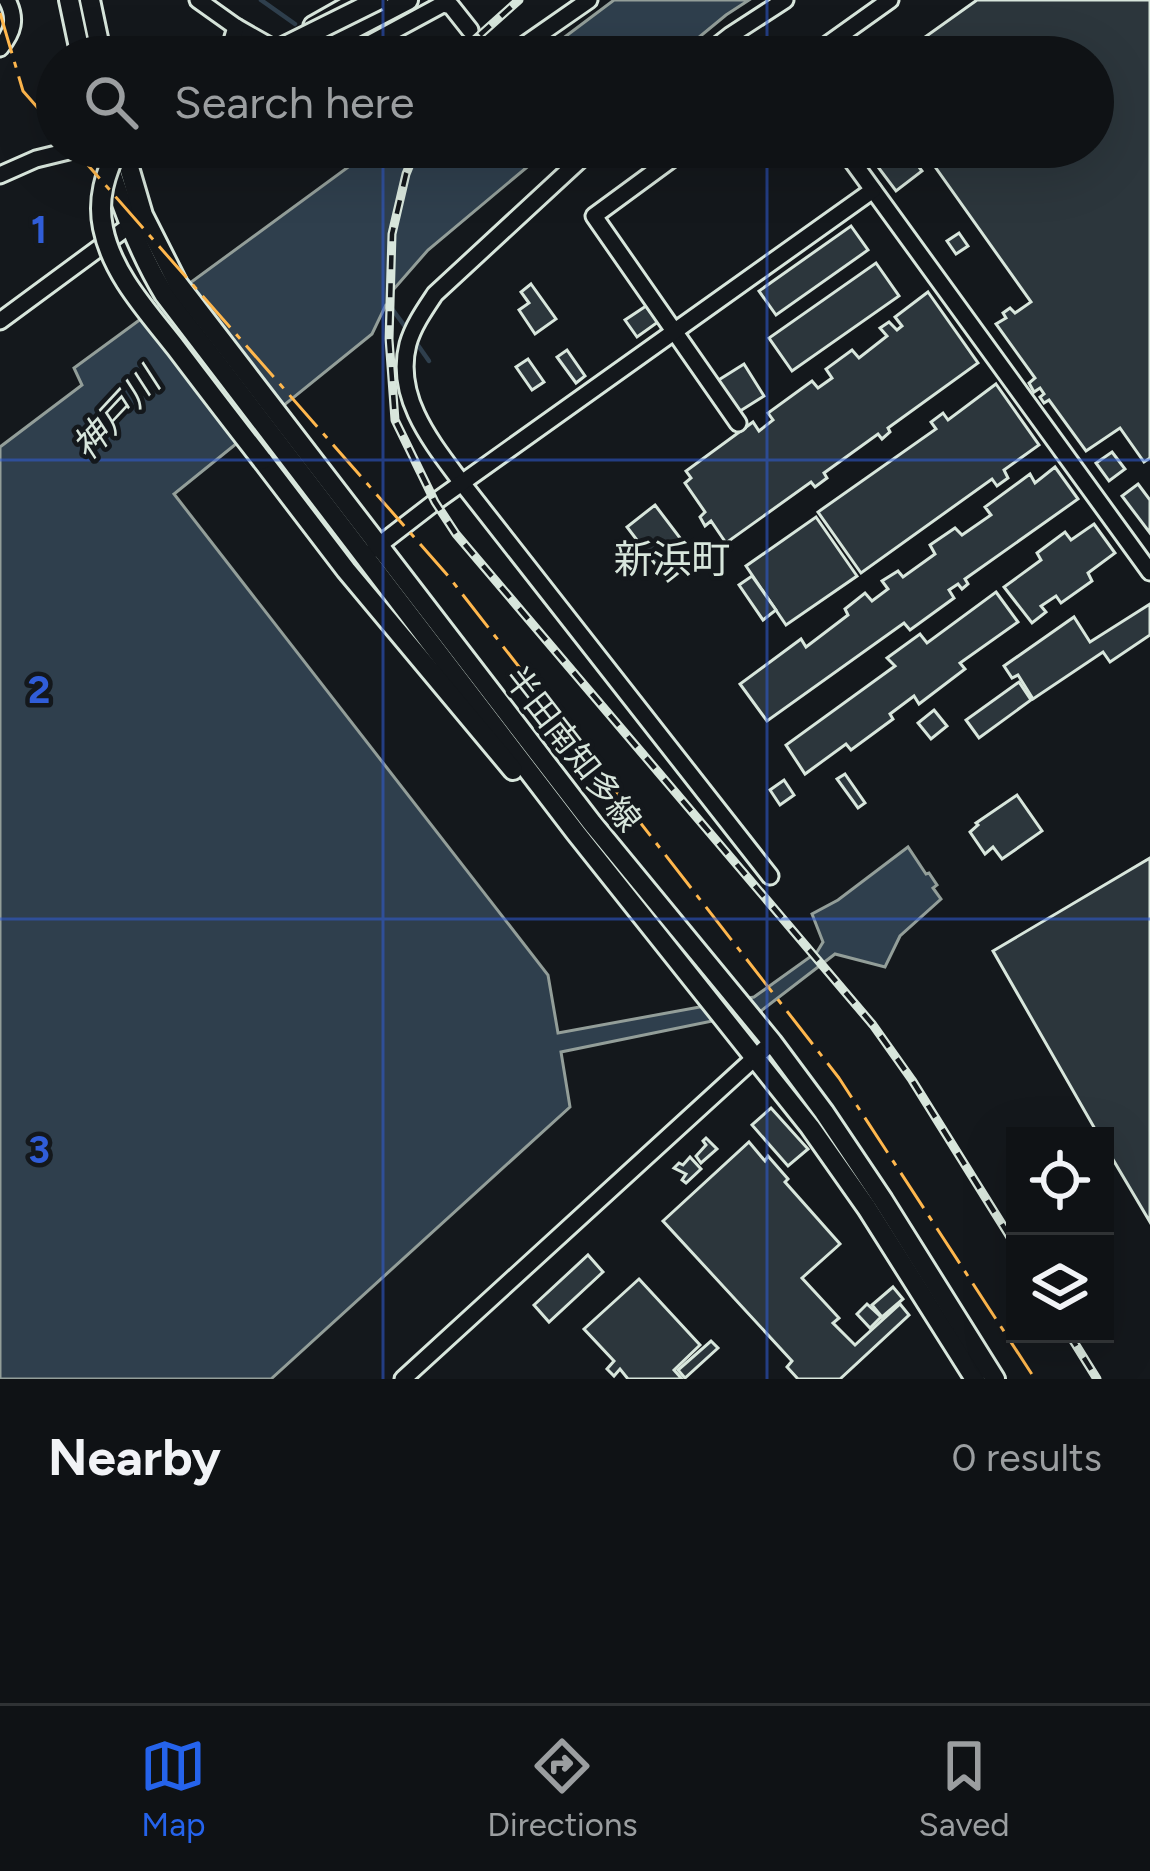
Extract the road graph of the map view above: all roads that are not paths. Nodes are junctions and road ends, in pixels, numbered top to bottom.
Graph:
1 (7, 0) edge
2 (198, 0) edge
3 (356, 0) edge
4 (378, 0) edge
5 (408, 0) edge
6 (425, 0) edge
7 (590, 0) edge
8 (785, 0) edge
9 (890, 0) edge
10 (80, 1) edge
11 (236, 26) junction
12 (470, 30) dead end
13 (81, 36) edge
14 (94, 36) edge
15 (233, 36) edge
16 (252, 36) edge
17 (299, 36) edge
18 (305, 36) edge
19 (339, 36) edge
20 (361, 36) edge
21 (381, 36) edge
22 (538, 36) edge
23 (730, 36) edge
24 (840, 36) edge
25 (0, 48) edge
26 (36, 159) edge
27 (108, 168) edge
28 (119, 168) edge
29 (124, 168) edge
30 (571, 168) edge
31 (659, 168) edge
32 (857, 168) edge
33 (0, 175) edge
34 (873, 190) junction
35 (129, 226) junction
36 (171, 289) junction
37 (0, 321) edge
38 (676, 332) junction
39 (738, 423) dead end
40 (462, 483) junction
41 (371, 551) junction
42 (1150, 572) edge
43 (576, 833) junction
44 (770, 876) dead end
45 (772, 1042) junction
46 (754, 1057) junction
47 (952, 1326) junction
48 (404, 1379) edge
49 (972, 1379) edge
50 (999, 1379) edge

1 - 25 street
2 - 11 street
3 - 17 street
4 - 18 main road, bridge
5 - 19 main road
6 - 20 main road
7 - 22 street
8 - 23 street
9 - 24 street
10 - 13 main road
10 - 14 main road
11 - 15 street
11 - 16 street
12 - 21 street
26 - 33 street
27 - 43 main road, bridge
28 - 35 main road, 半田南知多線
29 - 36 main road, 半田南知多線
30 - 40 street
31 - 38 street
32 - 34 street
34 - 38 street
34 - 42 street
35 - 36 main road, 半田南知多線
35 - 37 street
36 - 41 main road, 半田南知多線
38 - 39 street
38 - 40 street
40 - 41 street
40 - 44 street
41 - 43 main road, 半田南知多線
41 - 45 main road, 半田南知多線
43 - 46 main road, 半田南知多線
45 - 46 street
45 - 47 main road, 半田南知多線
46 - 47 main road, 半田南知多線
46 - 48 street
47 - 49 main road, 半田南知多線
47 - 50 main road, 半田南知多線

